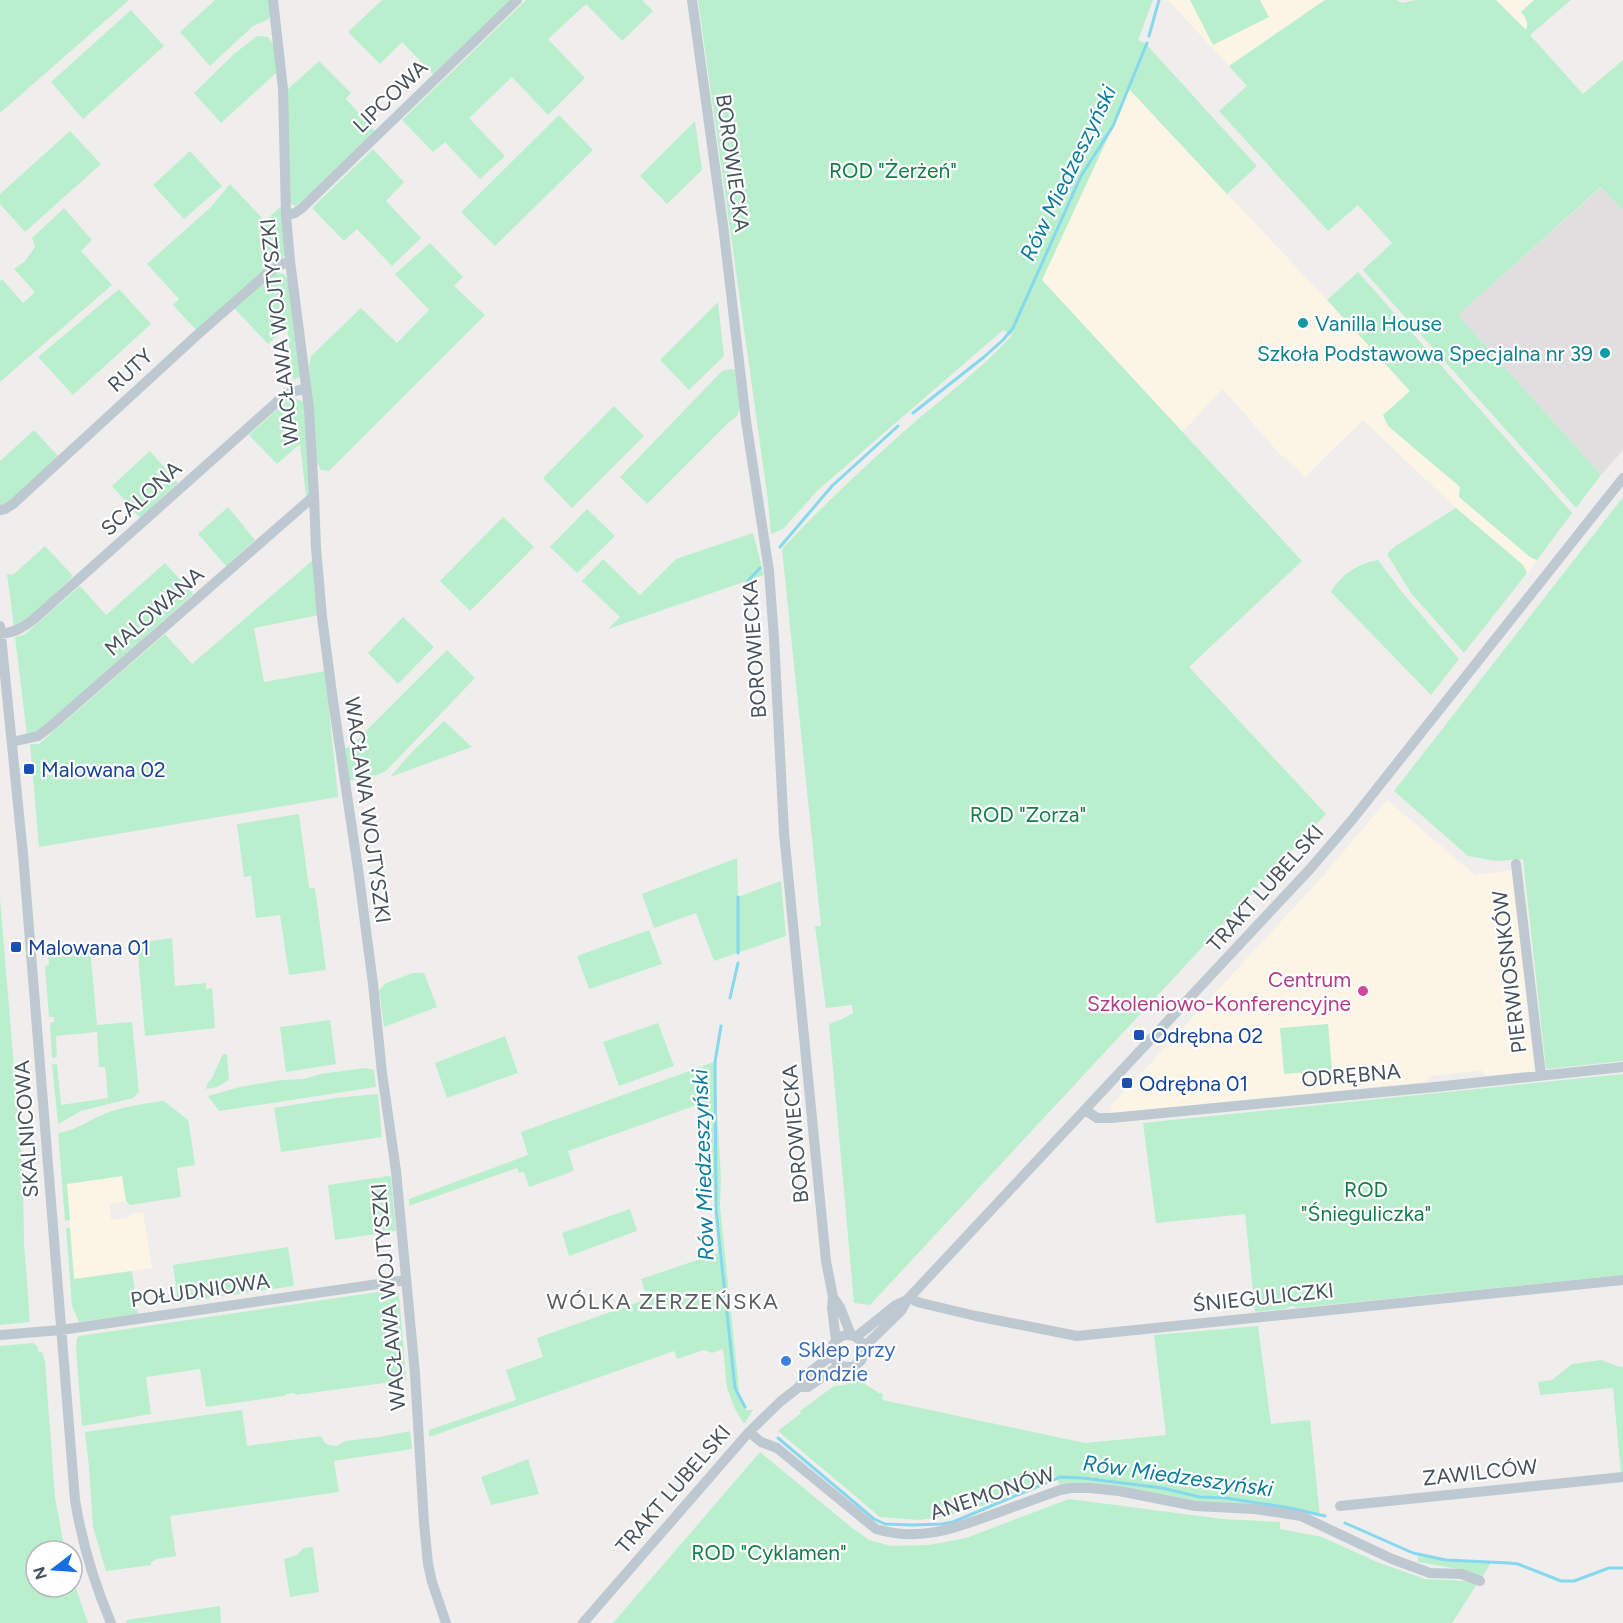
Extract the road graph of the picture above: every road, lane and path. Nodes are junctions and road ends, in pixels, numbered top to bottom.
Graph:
1 (273, 0) edge
2 (518, 0) edge
3 (692, 0) edge
4 (286, 215) junction
5 (290, 261) junction
6 (306, 388) junction
7 (1623, 478) edge
8 (315, 496) junction
9 (0, 510) edge
10 (1, 630) edge
11 (12, 742) junction
12 (1516, 864) dead end
13 (1623, 1067) edge
14 (1541, 1075) junction
15 (1085, 1110) junction
16 (406, 1280) junction
17 (1623, 1280) edge
18 (833, 1297) junction
19 (909, 1298) junction
20 (61, 1330) junction
21 (0, 1335) edge
22 (853, 1336) junction
23 (836, 1340) junction
24 (864, 1347) junction
25 (832, 1355) junction
26 (840, 1365) junction
27 (799, 1387) junction
28 (749, 1432) junction
29 (1623, 1477) edge
30 (1340, 1506) dead end
31 (1480, 1581) dead end
32 (111, 1623) edge
33 (446, 1623) edge
34 (583, 1623) edge

1 - 4 street, WACŁAWA WOJTYSZKI
2 - 4 street, LIPCOWA
3 - 18 street, BOROWIECKA
4 - 5 street, WACŁAWA WOJTYSZKI
5 - 6 street, WACŁAWA WOJTYSZKI
5 - 9 street, RUTY
6 - 8 street, WACŁAWA WOJTYSZKI
6 - 10 street, SCALONA
7 - 15 street, TRAKT LUBELSKI
8 - 11 street, MALOWANA
8 - 16 street, WACŁAWA WOJTYSZKI
10 - 11 street, SKALNICOWA
11 - 20 street, SKALNICOWA
12 - 14 street, PIERWIOSNKÓW
13 - 14 street, ODRĘBNA
14 - 15 street, ODRĘBNA
15 - 19 street, TRAKT LUBELSKI
16 - 20 street, POŁUDNIOWA
16 - 33 street, WACŁAWA WOJTYSZKI
17 - 19 street, ŚNIEGULICZKI
18 - 22 street, BOROWIECKA
18 - 23 street, BOROWIECKA
19 - 22 street, TRAKT LUBELSKI
19 - 24 street, TRAKT LUBELSKI
20 - 21 street, POŁUDNIOWA
20 - 32 street, SKALNICOWA
22 - 23 street
22 - 24 street
23 - 25 street
24 - 26 street
25 - 26 street
25 - 27 street, TRAKT LUBELSKI
26 - 27 street, TRAKT LUBELSKI
27 - 28 street, TRAKT LUBELSKI
28 - 31 street, ANEMONÓW
28 - 34 street, TRAKT LUBELSKI
29 - 30 street, ZAWILCÓW

